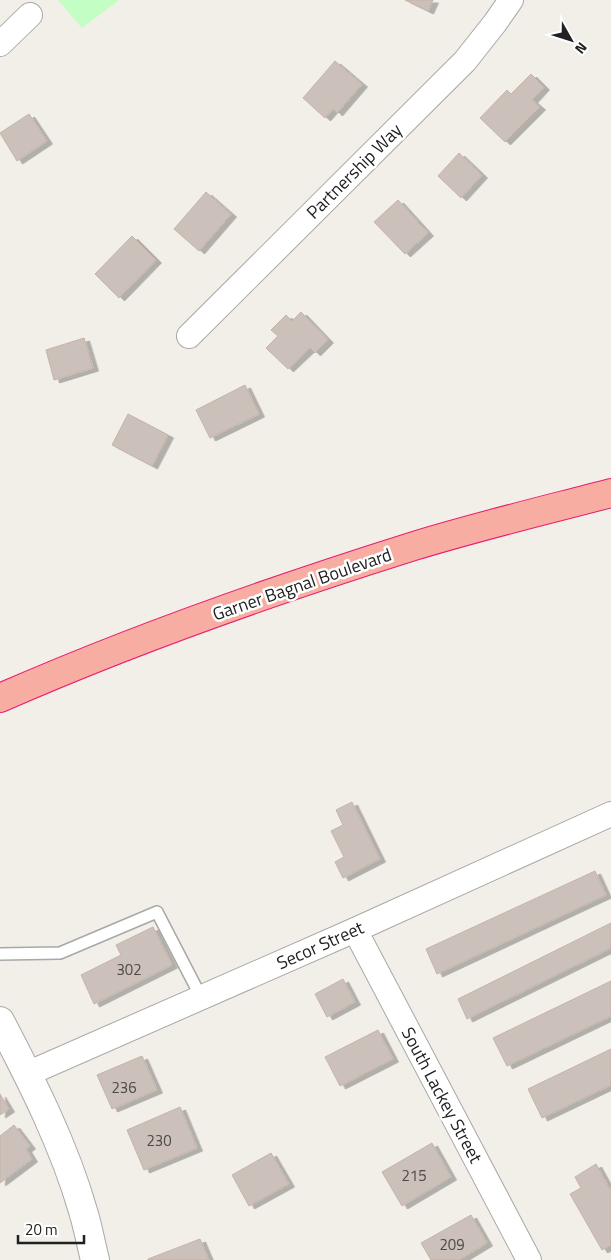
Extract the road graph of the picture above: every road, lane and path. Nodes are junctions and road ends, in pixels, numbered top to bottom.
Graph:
1 (511, 0) edge
2 (30, 15) dead end
3 (0, 44) edge
4 (189, 336) dead end
5 (611, 493) edge
6 (0, 698) edge
7 (611, 814) edge
8 (355, 930) junction
9 (0, 954) edge
10 (201, 997) junction
11 (0, 1022) edge
12 (28, 1074) junction
13 (95, 1260) edge
14 (529, 1260) edge

1 - 4 street, Partnership Way
2 - 3 street
5 - 6 highway, Garner Bagnal Boulevard
7 - 8 street, Secor Street
8 - 10 street, Secor Street
8 - 14 street, South Lackey Street
9 - 10 lane
10 - 12 street, Secor Street
11 - 12 street
12 - 13 street

